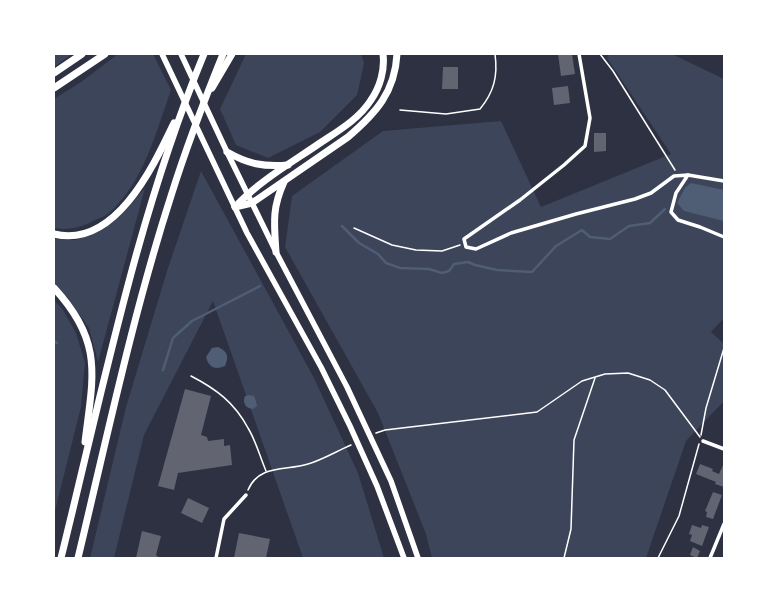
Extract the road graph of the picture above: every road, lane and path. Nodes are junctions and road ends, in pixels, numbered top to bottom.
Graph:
1 (82, 54) edge
2 (105, 54) edge
3 (162, 54) edge
4 (181, 54) edge
5 (222, 54) edge
6 (232, 54) edge
7 (383, 54) edge
8 (396, 54) edge
9 (495, 54) edge
10 (579, 54) edge
11 (600, 54) edge
12 (204, 55) edge
13 (54, 73) edge
14 (216, 76) junction
15 (54, 88) edge
16 (400, 110) dead end
17 (172, 133) junction
18 (227, 152) junction
19 (288, 165) junction
20 (688, 175) junction
21 (679, 176) junction
22 (724, 181) edge
23 (284, 182) junction
24 (247, 194) junction
25 (252, 203) junction
26 (235, 207) junction
27 (354, 228) dead end
28 (54, 234) edge
29 (724, 237) edge
30 (465, 244) junction
31 (276, 252) junction
32 (54, 288) edge
33 (724, 348) edge
34 (191, 376) dead end
35 (595, 377) junction
36 (376, 433) dead end
37 (702, 439) junction
38 (351, 445) dead end
39 (724, 449) edge
40 (266, 471) junction
41 (82, 474) junction
42 (246, 495) joint
43 (724, 524) edge
44 (60, 558) edge
45 (78, 558) edge
46 (216, 558) edge
47 (404, 558) edge
48 (418, 558) edge
49 (564, 558) edge
50 (658, 558) edge
51 (710, 558) edge

1 - 13 highway
2 - 15 highway
3 - 26 main road
4 - 18 main road
5 - 14 highway
6 - 14 highway
7 - 19 highway
8 - 23 highway
9 - 16 path
10 - 30 street
11 - 21 path
12 - 17 highway
14 - 45 highway
17 - 28 highway
17 - 41 highway
18 - 19 highway
18 - 24 main road
19 - 24 highway
20 - 21 street
20 - 22 street
20 - 29 street
21 - 30 street
23 - 25 highway
23 - 31 highway
24 - 25 main road
24 - 26 highway
25 - 26 highway
25 - 31 main road
26 - 47 main road
27 - 30 path
31 - 48 main road
32 - 41 highway
33 - 37 path
34 - 40 path
35 - 36 path
35 - 37 path
35 - 49 path
37 - 39 street
37 - 50 path
38 - 40 path
40 - 42 path
41 - 44 highway
42 - 46 street
43 - 51 street

